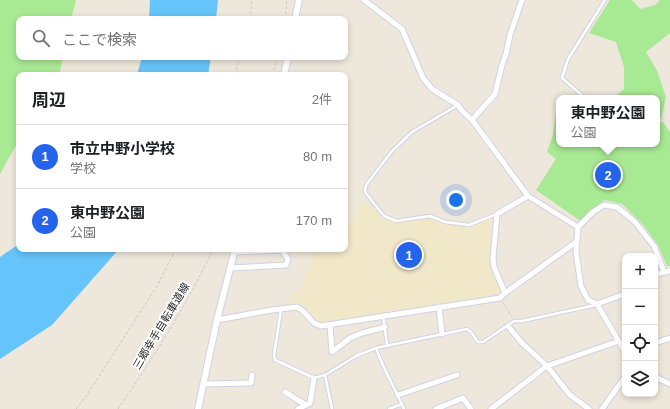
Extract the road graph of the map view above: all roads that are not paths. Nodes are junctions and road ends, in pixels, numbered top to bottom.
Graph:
1 (299, 0) edge
2 (364, 0) edge
3 (522, 0) edge
4 (605, 0) edge
5 (296, 16) edge
6 (287, 60) edge
7 (285, 72) edge
8 (582, 95) edge
9 (458, 105) junction
10 (472, 120) junction
11 (528, 196) junction
12 (497, 214) junction
13 (578, 227) junction
14 (576, 242) junction
15 (235, 252) edge
16 (283, 252) edge
17 (231, 268) junction
18 (670, 271) edge
19 (664, 272) junction
20 (658, 274) edge
21 (505, 293) junction
22 (622, 295) edge
23 (597, 304) junction
24 (440, 307) junction
25 (281, 309) junction
26 (383, 316) junction
27 (217, 320) junction
28 (330, 325) junction
29 (508, 326) junction
30 (385, 327) junction
31 (442, 334) junction
32 (670, 338) edge
33 (619, 341) junction
34 (658, 342) edge
35 (387, 345) junction
36 (622, 346) edge
37 (376, 348) junction
38 (547, 366) junction
39 (252, 375) dead end
40 (325, 375) junction
41 (457, 375) dead end
42 (314, 378) junction
43 (658, 379) edge
44 (622, 381) edge
45 (204, 384) junction
46 (670, 384) edge
47 (285, 392) dead end
48 (398, 395) junction
49 (402, 404) junction
50 (306, 405) junction
51 (198, 409) edge
52 (298, 409) edge
53 (332, 409) edge
54 (389, 409) edge
55 (404, 409) edge
56 (436, 409) edge
57 (471, 409) edge
58 (491, 409) edge
59 (588, 409) edge
60 (602, 409) edge

1 - 5 street
2 - 9 street
3 - 10 street
4 - 8 lane
6 - 7 street
9 - 10 street
9 - 12 lane
10 - 11 street
11 - 12 street
11 - 13 street
12 - 21 street
13 - 14 street
13 - 19 street
14 - 21 street
14 - 23 street
15 - 17 street
16 - 17 street
17 - 27 street
18 - 19 street
19 - 20 street
21 - 24 street
22 - 23 street
23 - 29 lane
23 - 33 street
24 - 26 street
24 - 31 street
25 - 27 street
25 - 28 street
25 - 42 lane
26 - 28 street
26 - 30 lane
27 - 45 street
28 - 30 street
29 - 31 lane
29 - 38 street
30 - 35 lane
31 - 35 lane
32 - 34 street
33 - 36 street
33 - 38 street
35 - 37 lane
37 - 40 lane
37 - 48 lane
38 - 58 street
38 - 59 street
39 - 45 street
40 - 42 lane
40 - 53 lane
41 - 48 street
42 - 50 street
43 - 46 street
44 - 60 street
45 - 51 street
47 - 50 street
48 - 49 lane
49 - 54 lane
49 - 55 lane
50 - 52 street
56 - 57 street

